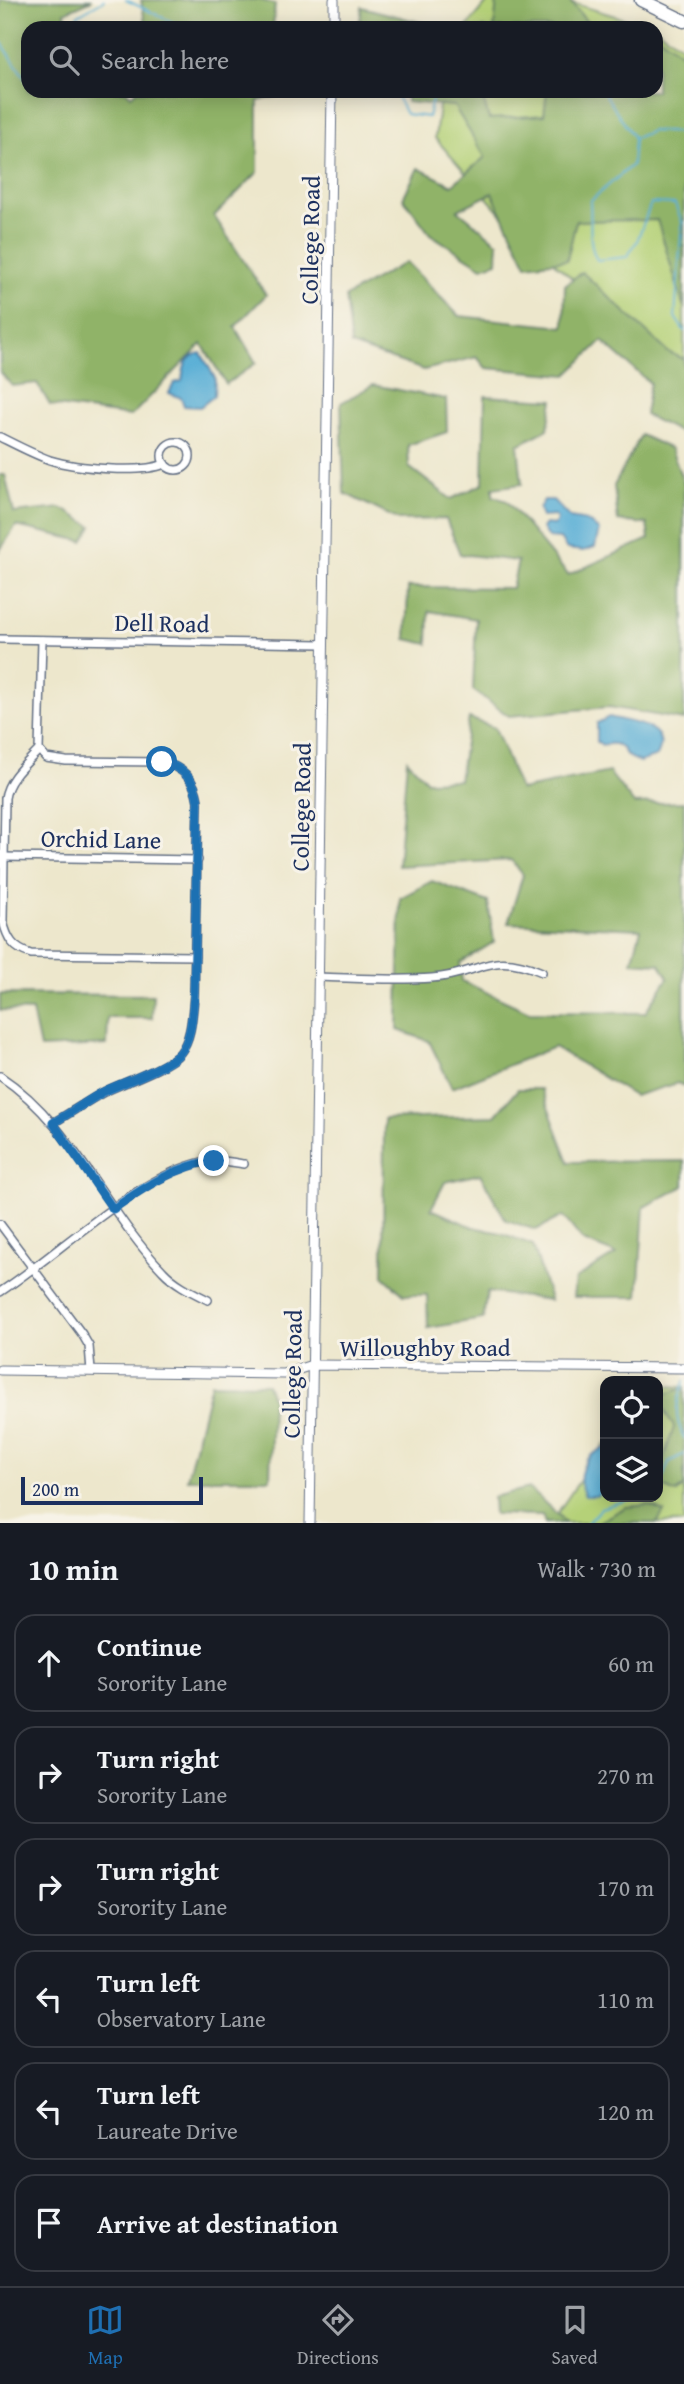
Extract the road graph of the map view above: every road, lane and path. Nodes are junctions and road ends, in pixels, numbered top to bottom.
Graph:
1 (334, 0) edge
2 (641, 0) edge
3 (334, 21) edge
4 (684, 22) edge
5 (332, 98) edge
6 (0, 437) edge
7 (165, 464) dead end
8 (0, 639) edge
9 (42, 640) junction
10 (322, 645) junction
11 (39, 750) junction
12 (4, 857) junction
13 (198, 860) junction
14 (1, 922) edge
15 (195, 956) junction
16 (542, 972) dead end
17 (318, 977) junction
18 (0, 1076) edge
19 (53, 1123) junction
20 (244, 1164) dead end
21 (113, 1209) junction
22 (0, 1224) edge
23 (32, 1269) junction
24 (0, 1292) edge
25 (208, 1300) dead end
26 (312, 1365) junction
27 (684, 1368) edge
28 (0, 1370) edge
29 (91, 1371) junction
30 (310, 1523) edge

1 - 3 street
2 - 4 highway
5 - 10 street, College Road
6 - 7 street
8 - 9 street, Dell Road
9 - 10 street, Dell Road
9 - 11 street
10 - 17 street, College Road
11 - 12 street
11 - 13 street
12 - 13 street, Orchid Lane
12 - 14 street
13 - 15 street
14 - 15 street
15 - 19 street
16 - 17 street
17 - 26 street, College Road
18 - 19 street
19 - 21 street
20 - 21 street
21 - 23 street
21 - 25 street
22 - 23 street
23 - 24 street
23 - 29 street
26 - 27 street, Willoughby Road
26 - 29 street, Willoughby Road
26 - 30 street, College Road
28 - 29 street, Willoughby Road

